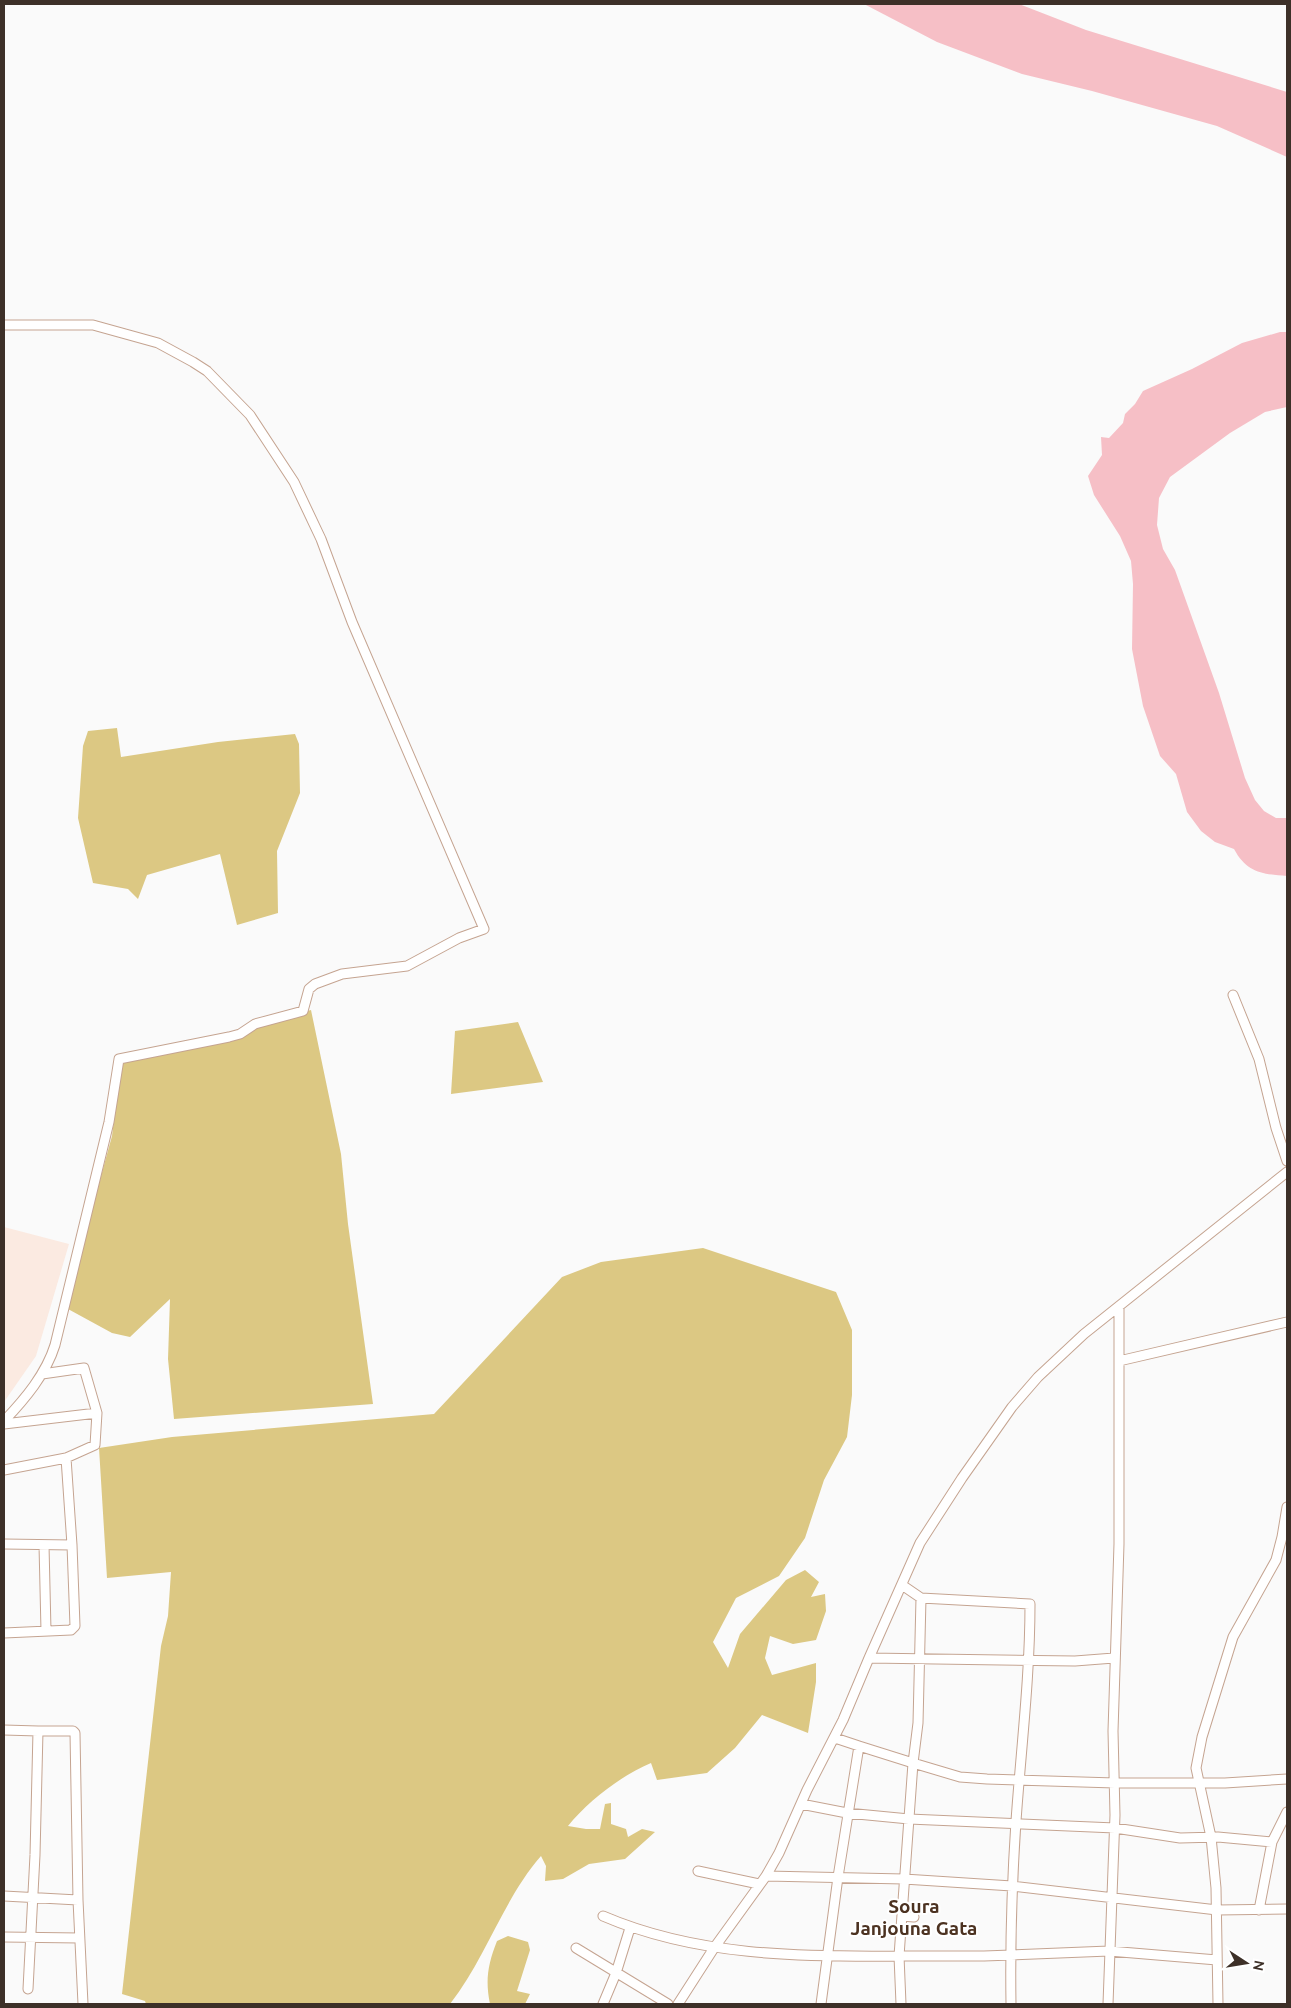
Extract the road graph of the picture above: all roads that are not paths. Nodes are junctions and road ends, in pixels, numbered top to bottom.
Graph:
1 (4, 325) edge
2 (1233, 995) dead end
3 (1287, 1161) edge
4 (1287, 1172) edge
5 (1119, 1306) junction
6 (1287, 1322) edge
7 (1119, 1361) junction
8 (42, 1374) junction
9 (97, 1413) junction
10 (4, 1422) edge
11 (66, 1458) junction
12 (4, 1470) edge
13 (1287, 1507) edge
14 (4, 1544) edge
15 (44, 1544) junction
16 (72, 1545) junction
17 (902, 1585) junction
18 (921, 1598) junction
19 (46, 1631) junction
20 (4, 1633) edge
21 (869, 1658) junction
22 (920, 1658) junction
23 (1114, 1658) junction
24 (1029, 1660) junction
25 (4, 1730) edge
26 (38, 1730) junction
27 (835, 1738) junction
28 (859, 1746) junction
29 (913, 1763) junction
30 (1020, 1780) junction
31 (1287, 1780) edge
32 (1114, 1783) junction
33 (1200, 1783) junction
34 (801, 1804) junction
35 (847, 1812) junction
36 (1287, 1812) edge
37 (909, 1819) junction
38 (1016, 1822) junction
39 (1115, 1828) junction
40 (1212, 1837) junction
41 (1272, 1842) junction
42 (698, 1871) dead end
43 (766, 1876) junction
44 (838, 1877) junction
45 (904, 1879) junction
46 (759, 1884) junction
47 (1012, 1886) junction
48 (4, 1896) edge
49 (32, 1897) junction
50 (1112, 1898) junction
51 (78, 1900) junction
52 (1287, 1909) edge
53 (1217, 1910) junction
54 (1260, 1910) junction
55 (602, 1916) dead end
56 (902, 1916) junction
57 (914, 1917) dead end
58 (630, 1928) junction
59 (4, 1937) edge
60 (31, 1937) junction
61 (79, 1938) junction
62 (576, 1948) dead end
63 (714, 1948) junction
64 (1109, 1952) junction
65 (1010, 1955) junction
66 (827, 1956) junction
67 (899, 1956) junction
68 (1217, 1960) junction
69 (616, 1973) junction
70 (28, 1989) dead end
71 (83, 2004) edge
72 (603, 2004) edge
73 (668, 2004) edge
74 (679, 2004) edge
75 (821, 2004) edge
76 (901, 2004) edge
77 (1011, 2004) edge
78 (1108, 2004) edge
79 (1218, 2004) edge

1 - 8 street
2 - 3 street
4 - 5 street
5 - 7 street
5 - 17 street
6 - 7 street
7 - 23 street
8 - 9 street
8 - 10 street
9 - 10 street
9 - 11 street
11 - 12 street
11 - 16 street
13 - 33 street
14 - 15 street
15 - 16 street
15 - 19 street
16 - 19 street
17 - 18 street
17 - 21 street
18 - 22 street
18 - 24 street
19 - 20 street
21 - 22 street
21 - 27 street
22 - 24 street
22 - 29 street
23 - 24 street
23 - 32 street
24 - 30 street
25 - 26 street
26 - 49 street
26 - 51 street
27 - 28 street
27 - 34 street
28 - 29 street
28 - 35 street
29 - 30 street
29 - 37 street
30 - 32 street
30 - 38 street
31 - 33 street
32 - 33 street
32 - 39 street
33 - 40 street
34 - 35 street
34 - 43 street
35 - 37 street
35 - 44 street
36 - 41 street
37 - 38 street
37 - 45 street
38 - 39 street
38 - 47 street
39 - 40 street
39 - 50 street
40 - 41 street
40 - 53 street
41 - 54 street
42 - 46 street
43 - 44 street
43 - 46 street
44 - 45 street
44 - 66 street
45 - 47 street
45 - 56 street
46 - 63 street
47 - 50 street
47 - 65 street
48 - 49 street
49 - 51 street
49 - 60 street
50 - 53 street
50 - 64 street
51 - 61 street
52 - 54 street
53 - 54 street
53 - 68 street
55 - 58 street
56 - 57 street
56 - 67 street
58 - 63 street
58 - 69 street
59 - 60 street
60 - 61 street
60 - 70 street
61 - 71 street
62 - 69 street
63 - 66 street
63 - 74 street
64 - 65 street
64 - 68 street
64 - 78 street
65 - 67 street
65 - 77 street
66 - 67 street
66 - 75 street
67 - 76 street
68 - 79 street
69 - 72 street
69 - 73 street

